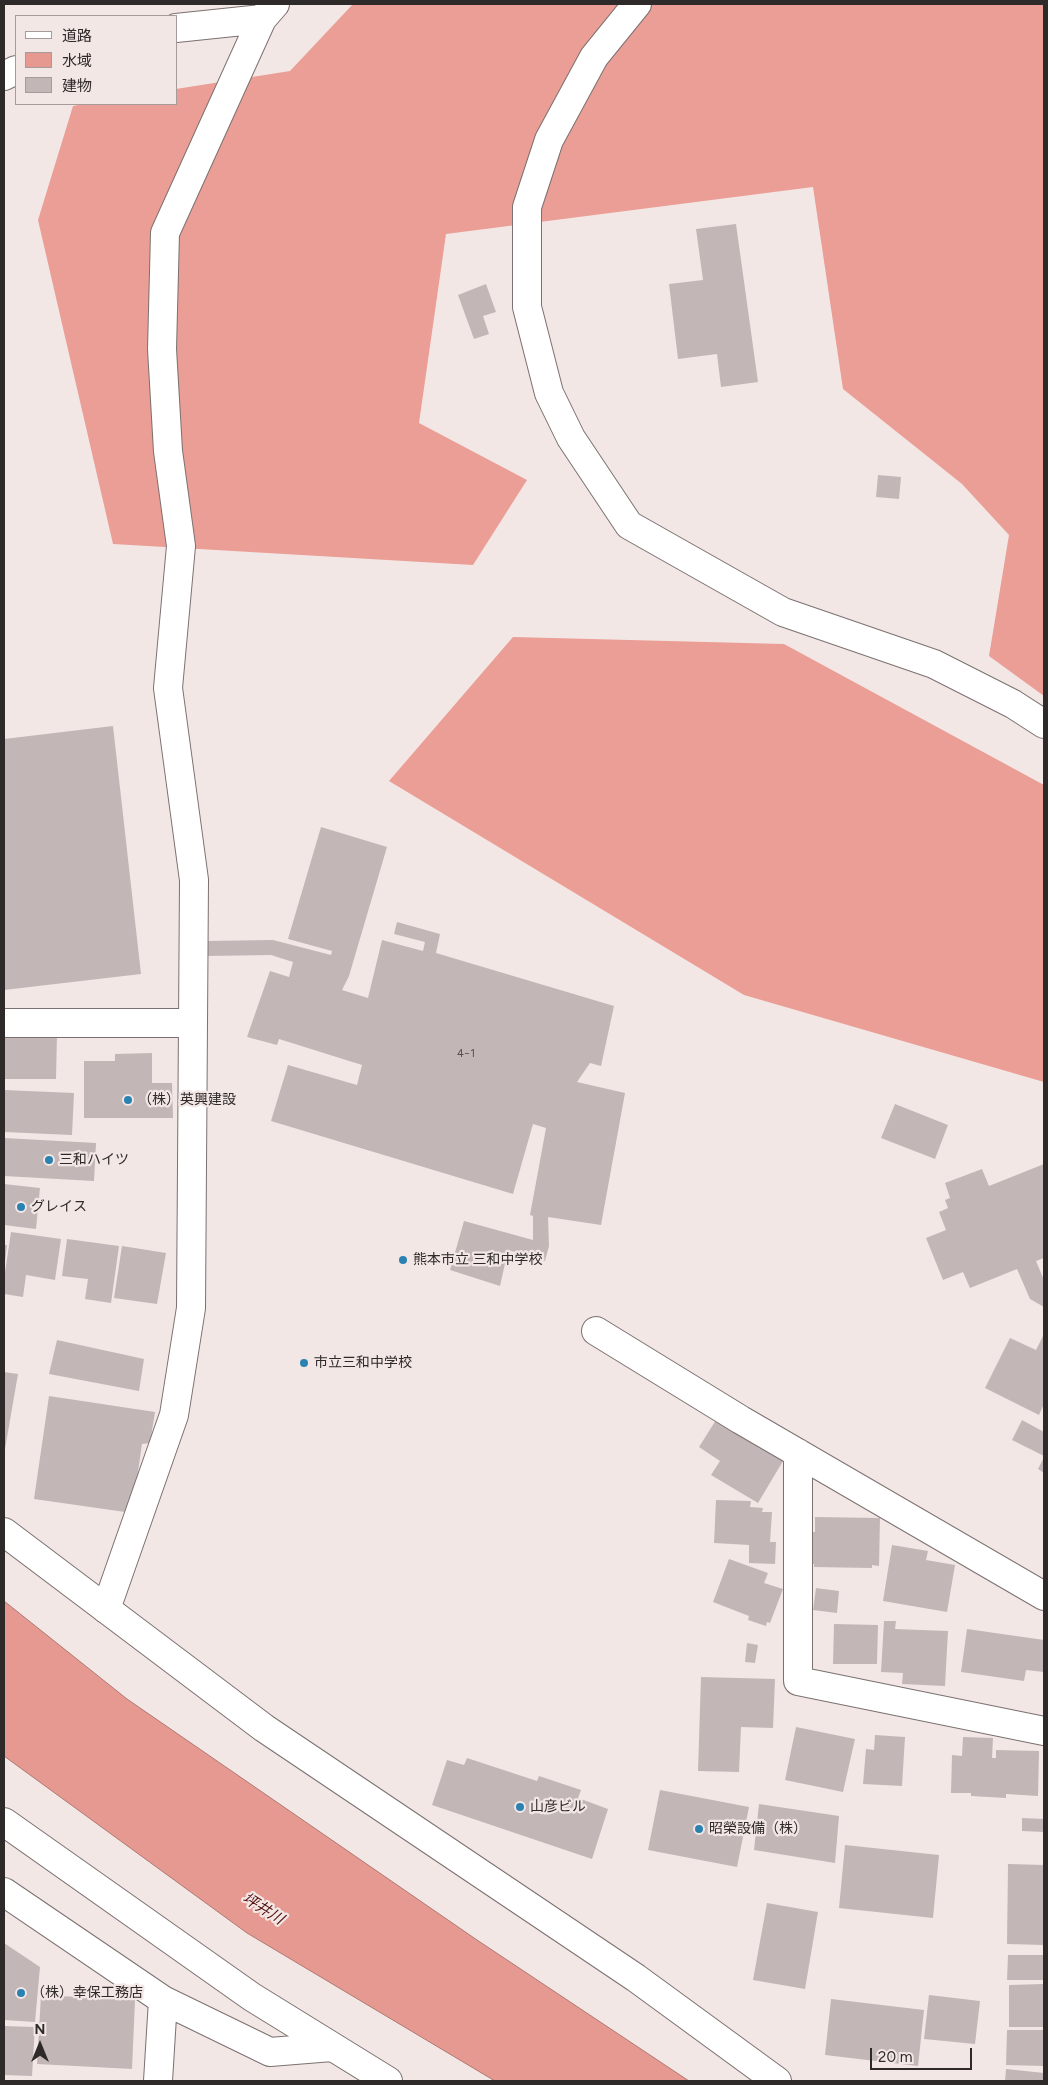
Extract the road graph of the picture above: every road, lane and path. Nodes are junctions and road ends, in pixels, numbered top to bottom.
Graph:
1 (636, 4) edge
2 (269, 12) edge
3 (178, 28) edge
4 (1044, 724) edge
5 (4, 1023) edge
6 (193, 1023) junction
7 (596, 1331) dead end
8 (798, 1453) junction
9 (4, 1532) edge
10 (1044, 1596) edge
11 (106, 1609) junction
12 (1044, 1731) edge
13 (4, 1822) edge
14 (4, 1892) edge
15 (163, 2000) junction
16 (332, 2047) junction
17 (158, 2081) edge
18 (388, 2081) edge
19 (777, 2081) edge

1 - 4 street
2 - 3 street
2 - 6 street
5 - 6 street
6 - 11 street
7 - 8 street
8 - 10 street
8 - 12 street
9 - 11 street
11 - 19 street
13 - 16 street
14 - 15 street
15 - 16 street
15 - 17 street
16 - 18 street

